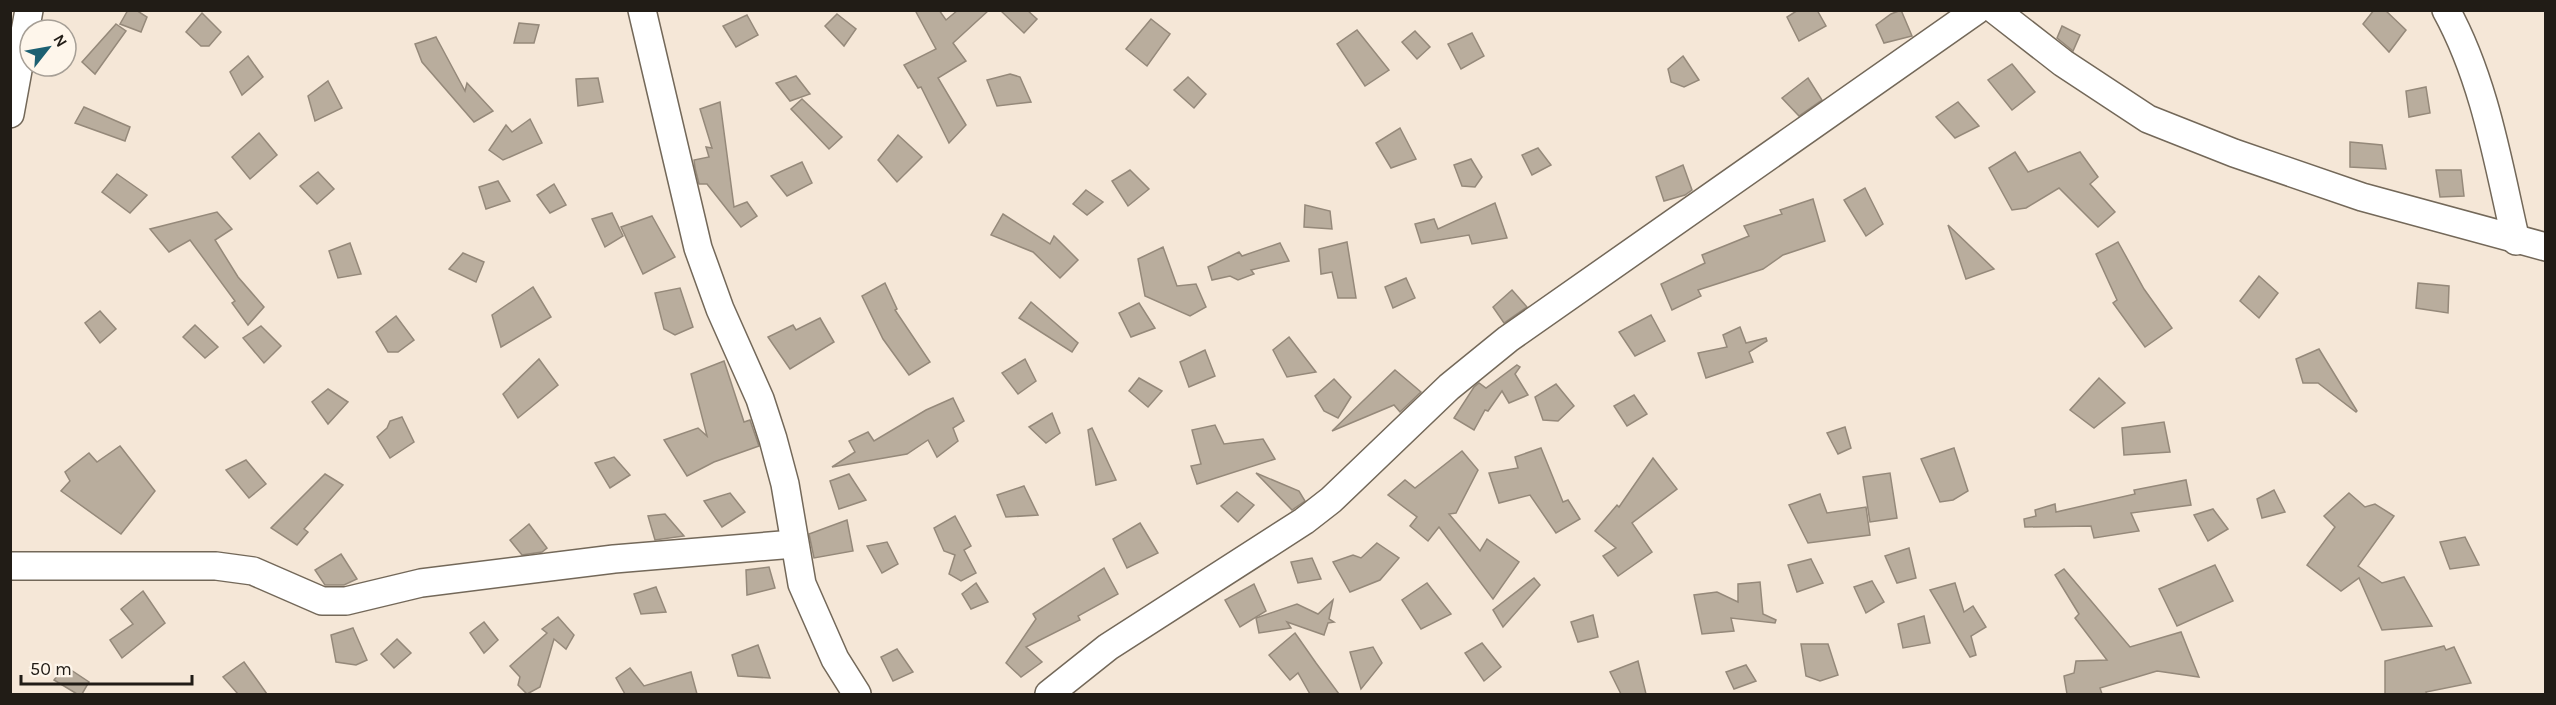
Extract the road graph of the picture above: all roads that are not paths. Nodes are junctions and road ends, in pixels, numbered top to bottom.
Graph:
1 (29, 10) edge
2 (642, 10) edge
3 (1977, 10) edge
4 (1995, 10) edge
5 (2446, 10) edge
6 (10, 114) edge
7 (2516, 241) junction
8 (2546, 247) edge
9 (794, 544) junction
10 (10, 566) edge
11 (857, 694) edge
12 (1049, 694) edge

1 - 6 street
2 - 9 street
3 - 12 street
4 - 7 street
5 - 7 street
7 - 8 street
9 - 10 street
9 - 11 street

